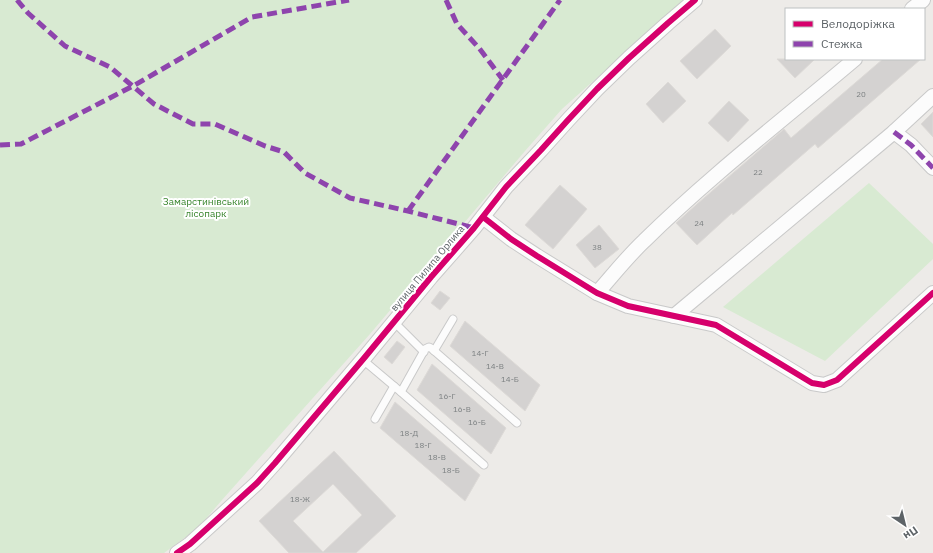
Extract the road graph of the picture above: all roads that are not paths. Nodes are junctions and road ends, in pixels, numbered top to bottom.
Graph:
1 (695, 0) edge
2 (923, 0) edge
3 (913, 8) edge
4 (853, 60) edge
5 (933, 96) edge
6 (894, 132) junction
7 (933, 168) edge
8 (482, 217) junction
9 (597, 293) junction
10 (933, 293) edge
11 (674, 316) junction
12 (453, 319) dead end
13 (394, 322) junction
14 (434, 351) junction
15 (424, 352) junction
16 (363, 360) junction
17 (394, 386) junction
18 (401, 392) junction
19 (375, 418) dead end
20 (518, 422) dead end
21 (484, 465) dead end
22 (177, 553) edge

1 - 8 street, вулиця Пилипа Орлика
2 - 3 street
4 - 9 street
5 - 6 street
6 - 7 street
6 - 11 street
8 - 9 street
8 - 13 street, вулиця Пилипа Орлика
9 - 11 street
10 - 11 street
12 - 14 lane
13 - 15 lane
13 - 16 street, вулиця Пилипа Орлика
14 - 15 lane
14 - 20 lane
15 - 18 lane
16 - 17 lane
16 - 22 street, вулиця Пилипа Орлика
17 - 18 lane
17 - 19 lane
18 - 21 lane

